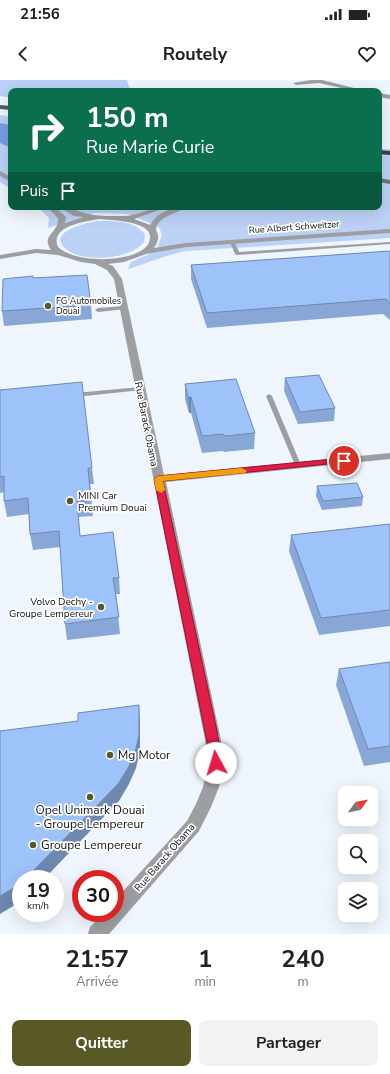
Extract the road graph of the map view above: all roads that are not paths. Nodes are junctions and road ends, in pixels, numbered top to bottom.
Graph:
1 (293, 82) edge
2 (302, 88) edge
3 (350, 88) edge
4 (54, 210) edge
5 (69, 210) edge
6 (155, 210) edge
7 (176, 210) edge
8 (96, 218) junction
9 (122, 218) junction
10 (60, 229) junction
11 (390, 231) edge
12 (153, 233) junction
13 (52, 242) junction
14 (232, 242) junction
15 (390, 243) edge
16 (199, 244) junction
17 (24, 252) junction
18 (60, 253) junction
19 (138, 255) junction
20 (0, 257) edge
21 (98, 262) junction
22 (117, 277) junction
23 (124, 308) junction
24 (98, 310) dead end
25 (140, 389) junction
26 (69, 395) edge
27 (269, 396) dead end
28 (390, 456) edge
29 (298, 465) junction
30 (158, 479) junction
31 (97, 934) edge

1 - 2 street
1 - 3 street
4 - 10 street
5 - 8 street
6 - 9 street
7 - 12 street
8 - 9 street
8 - 10 street
9 - 12 street, Rue Albert Schweitzer
10 - 13 street
11 - 14 street, Rue Albert Schweitzer
12 - 16 street, Rue Albert Schweitzer
12 - 19 street
13 - 17 street
13 - 18 street
14 - 15 lane
14 - 16 street, Rue Albert Schweitzer
16 - 19 street, Rue Albert Schweitzer
17 - 18 street
17 - 20 street
18 - 21 street, Rue Albert Schweitzer
19 - 21 street, Rue Albert Schweitzer
19 - 22 street
21 - 22 street
22 - 23 street, Rue Barack Obama
23 - 24 lane
23 - 25 street, Rue Barack Obama
25 - 26 lane
25 - 30 street, Rue Barack Obama
27 - 29 lane
28 - 29 street
29 - 30 street
30 - 31 street, Rue Barack Obama

